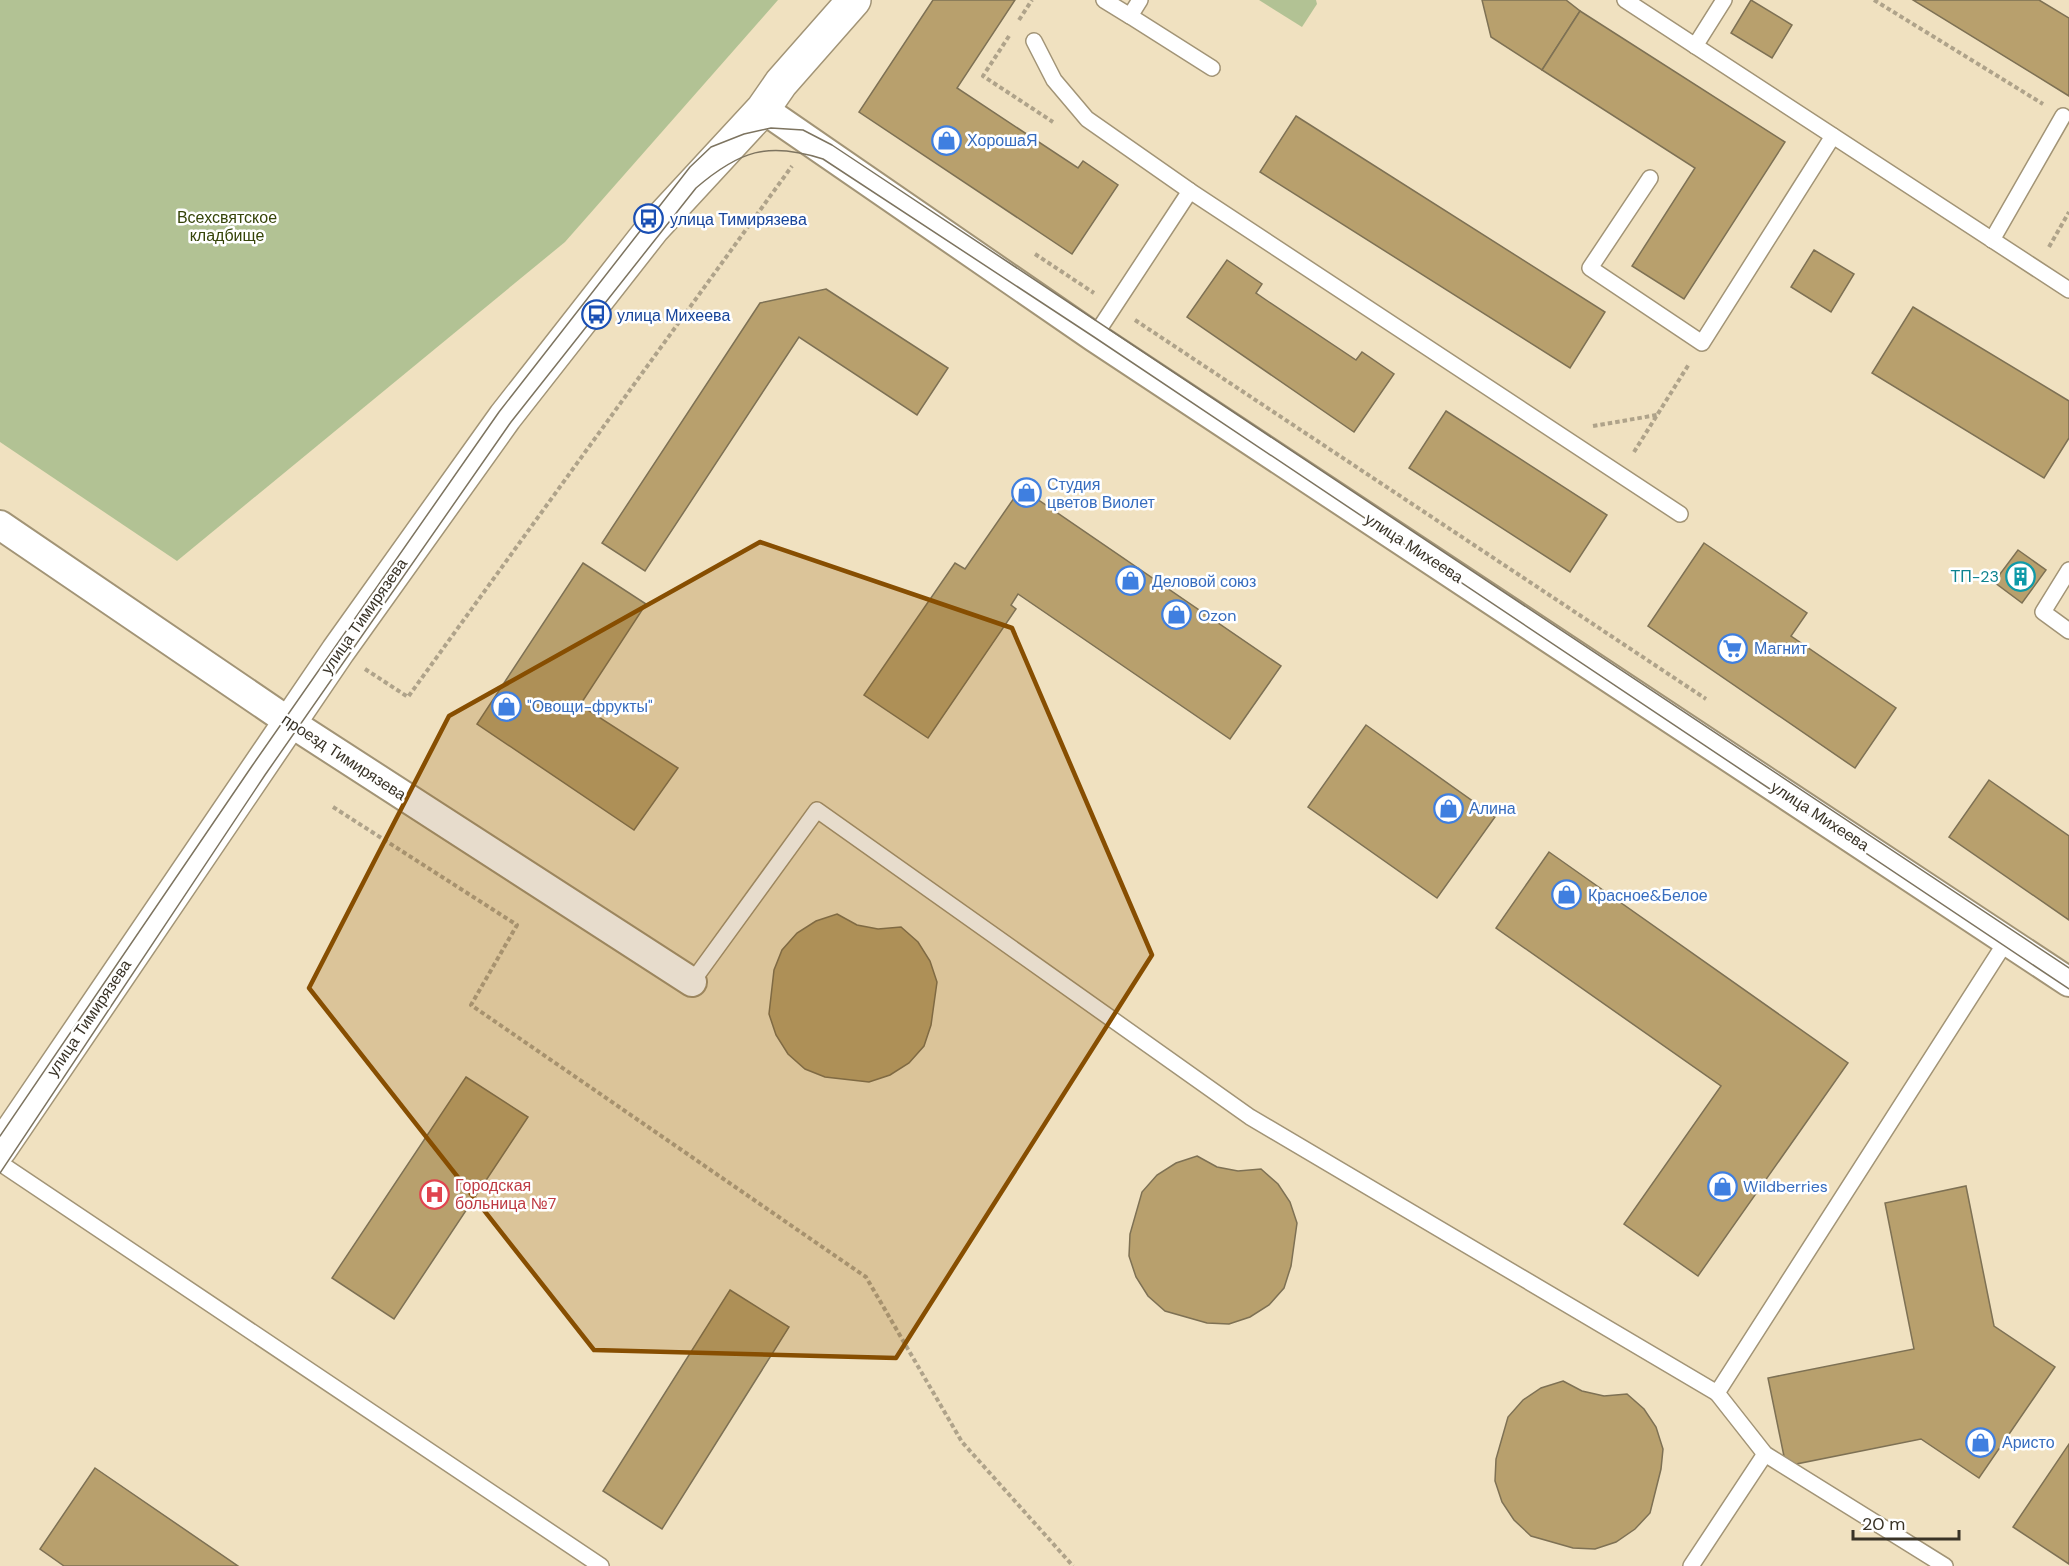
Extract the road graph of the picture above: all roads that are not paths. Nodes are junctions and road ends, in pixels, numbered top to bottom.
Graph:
1 (854, 0) edge
2 (1104, 0) edge
3 (1140, 0) edge
4 (1625, 0) edge
5 (1724, 0) edge
6 (1130, 16) junction
7 (1034, 41) dead end
8 (1695, 46) junction
9 (1212, 68) dead end
10 (763, 109) junction
11 (2063, 116) road end
12 (1833, 136) junction
13 (1650, 178) dead end
14 (1190, 191) junction
15 (1992, 240) junction
16 (2069, 290) edge
17 (1094, 337) junction
18 (1680, 514) dead end
19 (0, 525) edge
20 (2069, 570) edge
21 (2069, 631) edge
22 (290, 723) junction
23 (2007, 940) junction
24 (692, 982) joint
25 (2069, 982) edge
26 (0, 1149) edge
27 (0, 1163) edge
28 (1717, 1393) junction
29 (1765, 1455) junction
30 (602, 1566) edge
31 (1691, 1566) edge
32 (1945, 1566) edge

1 - 10 street, улица Тимирязева
2 - 6 lane
3 - 6 lane
4 - 8 lane
5 - 8 lane
6 - 9 lane
7 - 14 lane
8 - 12 lane
10 - 17 street, улица Михеева
10 - 22 street, улица Тимирязева
11 - 15 lane
12 - 13 lane
12 - 15 lane
14 - 17 lane
14 - 18 lane
15 - 16 lane
17 - 23 street, улица Михеева
19 - 22 street, проезд Тимирязева
20 - 21 lane
22 - 24 street, проезд Тимирязева
22 - 26 street, улица Тимирязева
23 - 25 street, улица Михеева
23 - 28 lane
24 - 28 lane
27 - 30 lane
28 - 29 lane
29 - 31 lane
29 - 32 lane

